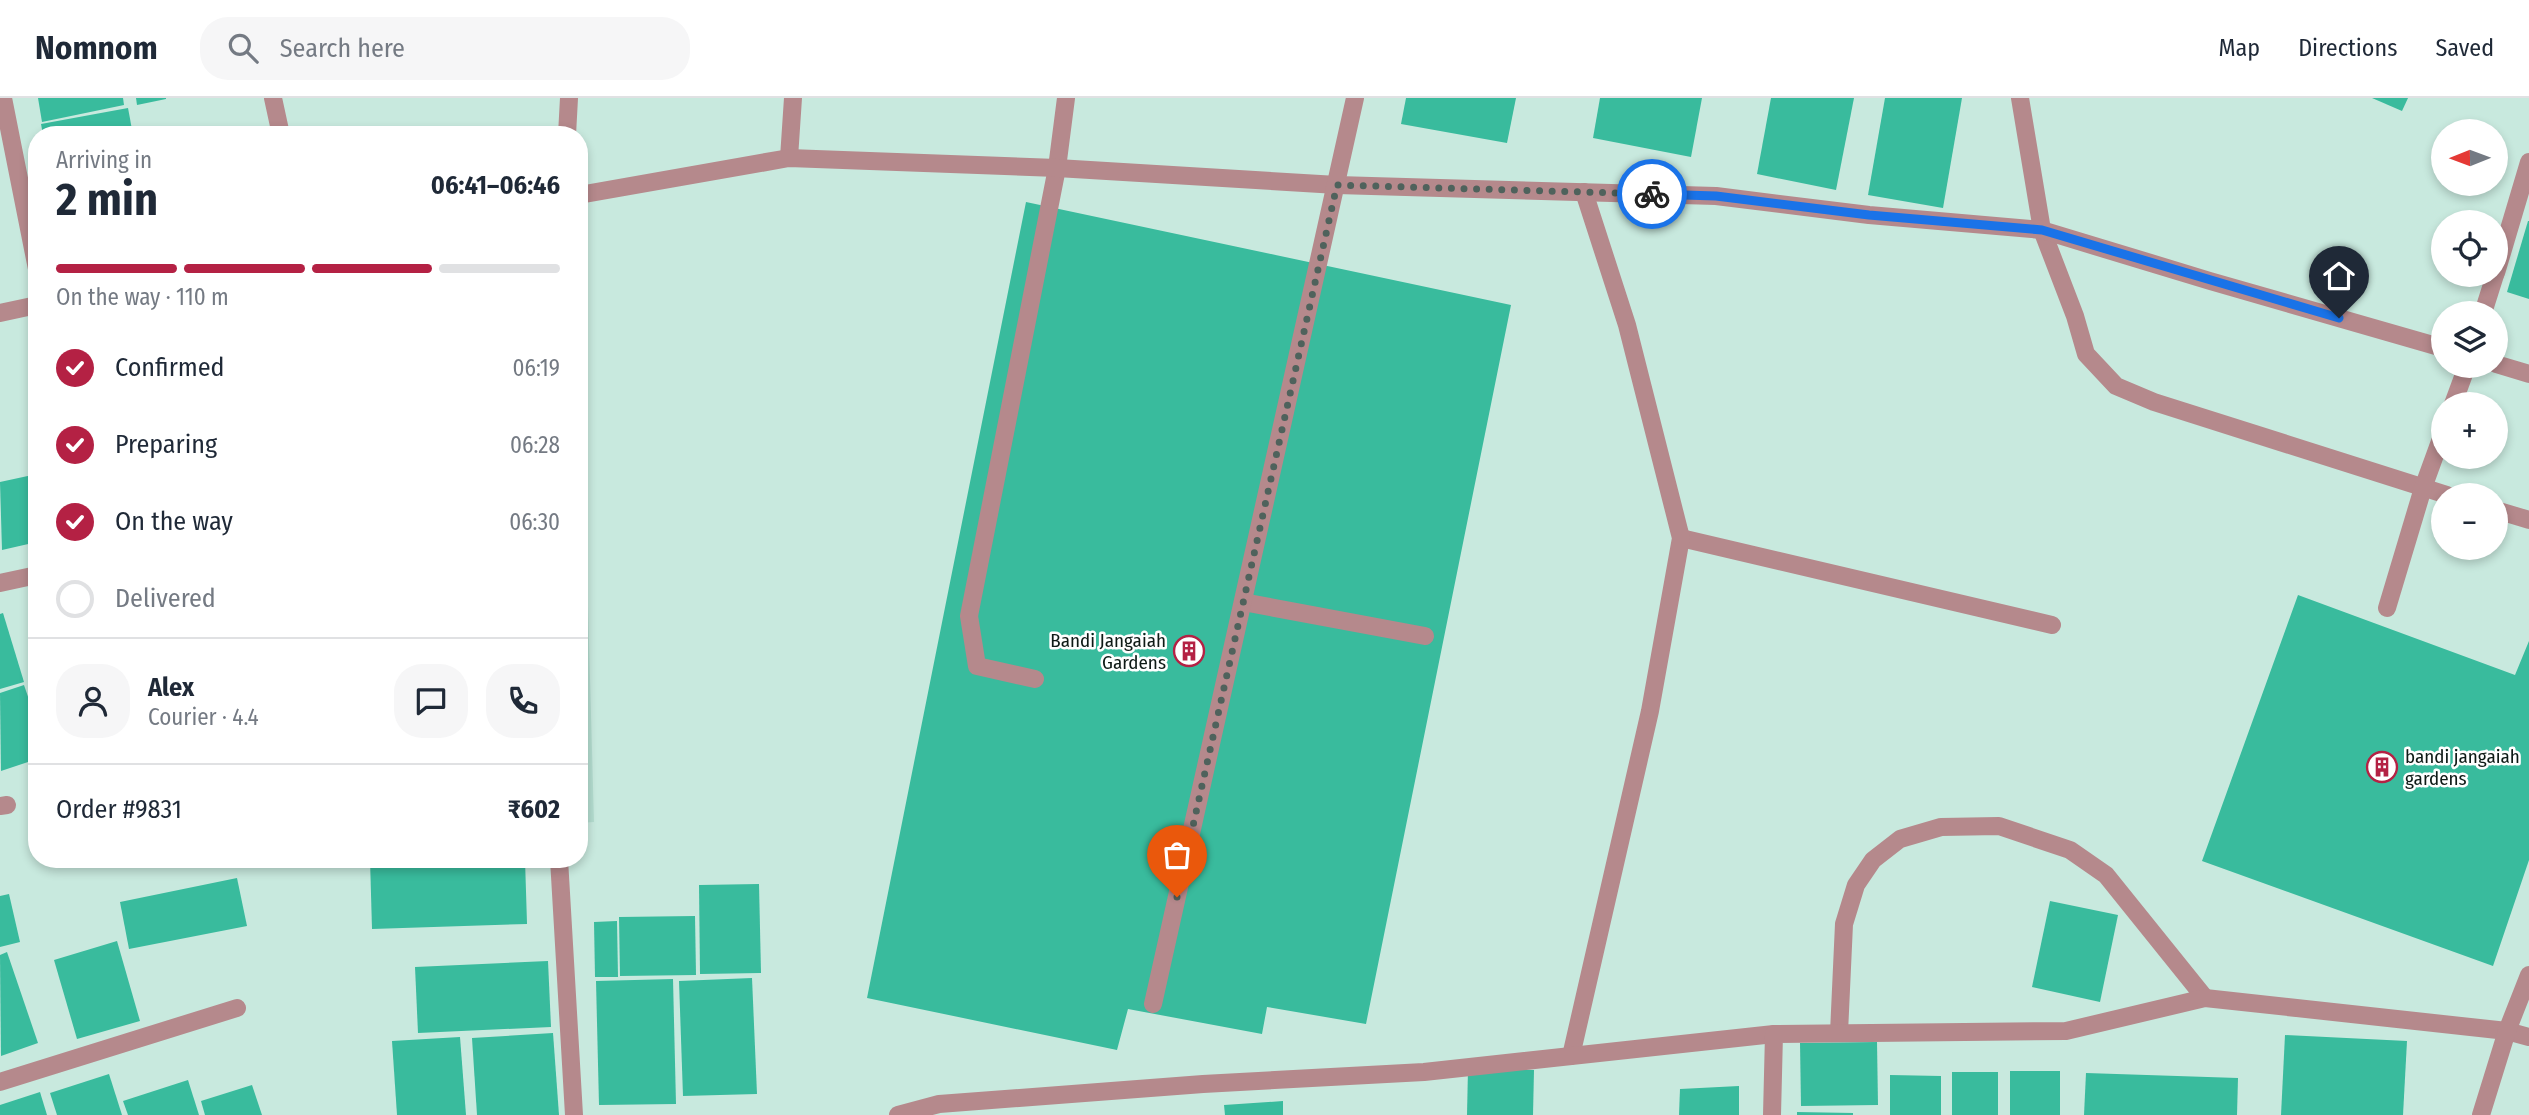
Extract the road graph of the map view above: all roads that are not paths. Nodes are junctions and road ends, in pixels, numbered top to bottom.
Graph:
1 (2, 98) edge
2 (273, 98) edge
3 (569, 98) edge
4 (793, 98) edge
5 (1066, 98) edge
6 (1355, 98) edge
7 (2020, 98) edge
8 (279, 126) edge
9 (567, 126) edge
10 (789, 158) junction
11 (2529, 162) edge
12 (1057, 168) junction
13 (1337, 185) junction
14 (1584, 192) junction
15 (588, 193) edge
16 (28, 225) edge
17 (2042, 230) junction
18 (2508, 231) edge
19 (28, 307) edge
20 (0, 313) edge
21 (2431, 345) edge
22 (2508, 368) edge
23 (2529, 374) edge
24 (2431, 466) edge
25 (2423, 488) junction
26 (2431, 490) edge
27 (2508, 514) edge
28 (2529, 520) edge
29 (1681, 538) junction
30 (28, 577) edge
31 (0, 583) edge
32 (1243, 602) junction
33 (2387, 608) dead end
34 (2052, 625) dead end
35 (1425, 636) dead end
36 (1035, 679) dead end
37 (559, 868) edge
38 (2529, 975) edge
39 (2205, 998) junction
40 (1153, 1004) dead end
41 (237, 1008) dead end
42 (2507, 1031) junction
43 (1839, 1033) junction
44 (1774, 1034) junction
45 (2529, 1037) edge
46 (1571, 1056) junction
47 (0, 1082) edge
48 (574, 1115) edge
49 (898, 1115) edge
50 (1772, 1115) edge
51 (2481, 1115) edge

1 - 16 street
2 - 8 street
3 - 9 street
4 - 10 street
5 - 12 street
6 - 13 street
7 - 17 street
10 - 12 street
10 - 15 street
11 - 18 street
12 - 13 street
12 - 36 street
13 - 14 street
13 - 32 street
14 - 17 street
14 - 29 street
17 - 21 street
17 - 25 street
19 - 20 street
22 - 23 street
24 - 25 street
25 - 26 street
25 - 33 street
27 - 28 street
29 - 34 street
29 - 46 street
30 - 31 street
32 - 35 street
32 - 40 street
37 - 48 street
38 - 42 street
39 - 42 street
39 - 43 street
39 - 43 street
41 - 47 street
42 - 45 street
42 - 51 street
43 - 44 street
44 - 46 street
44 - 50 street
46 - 49 street

